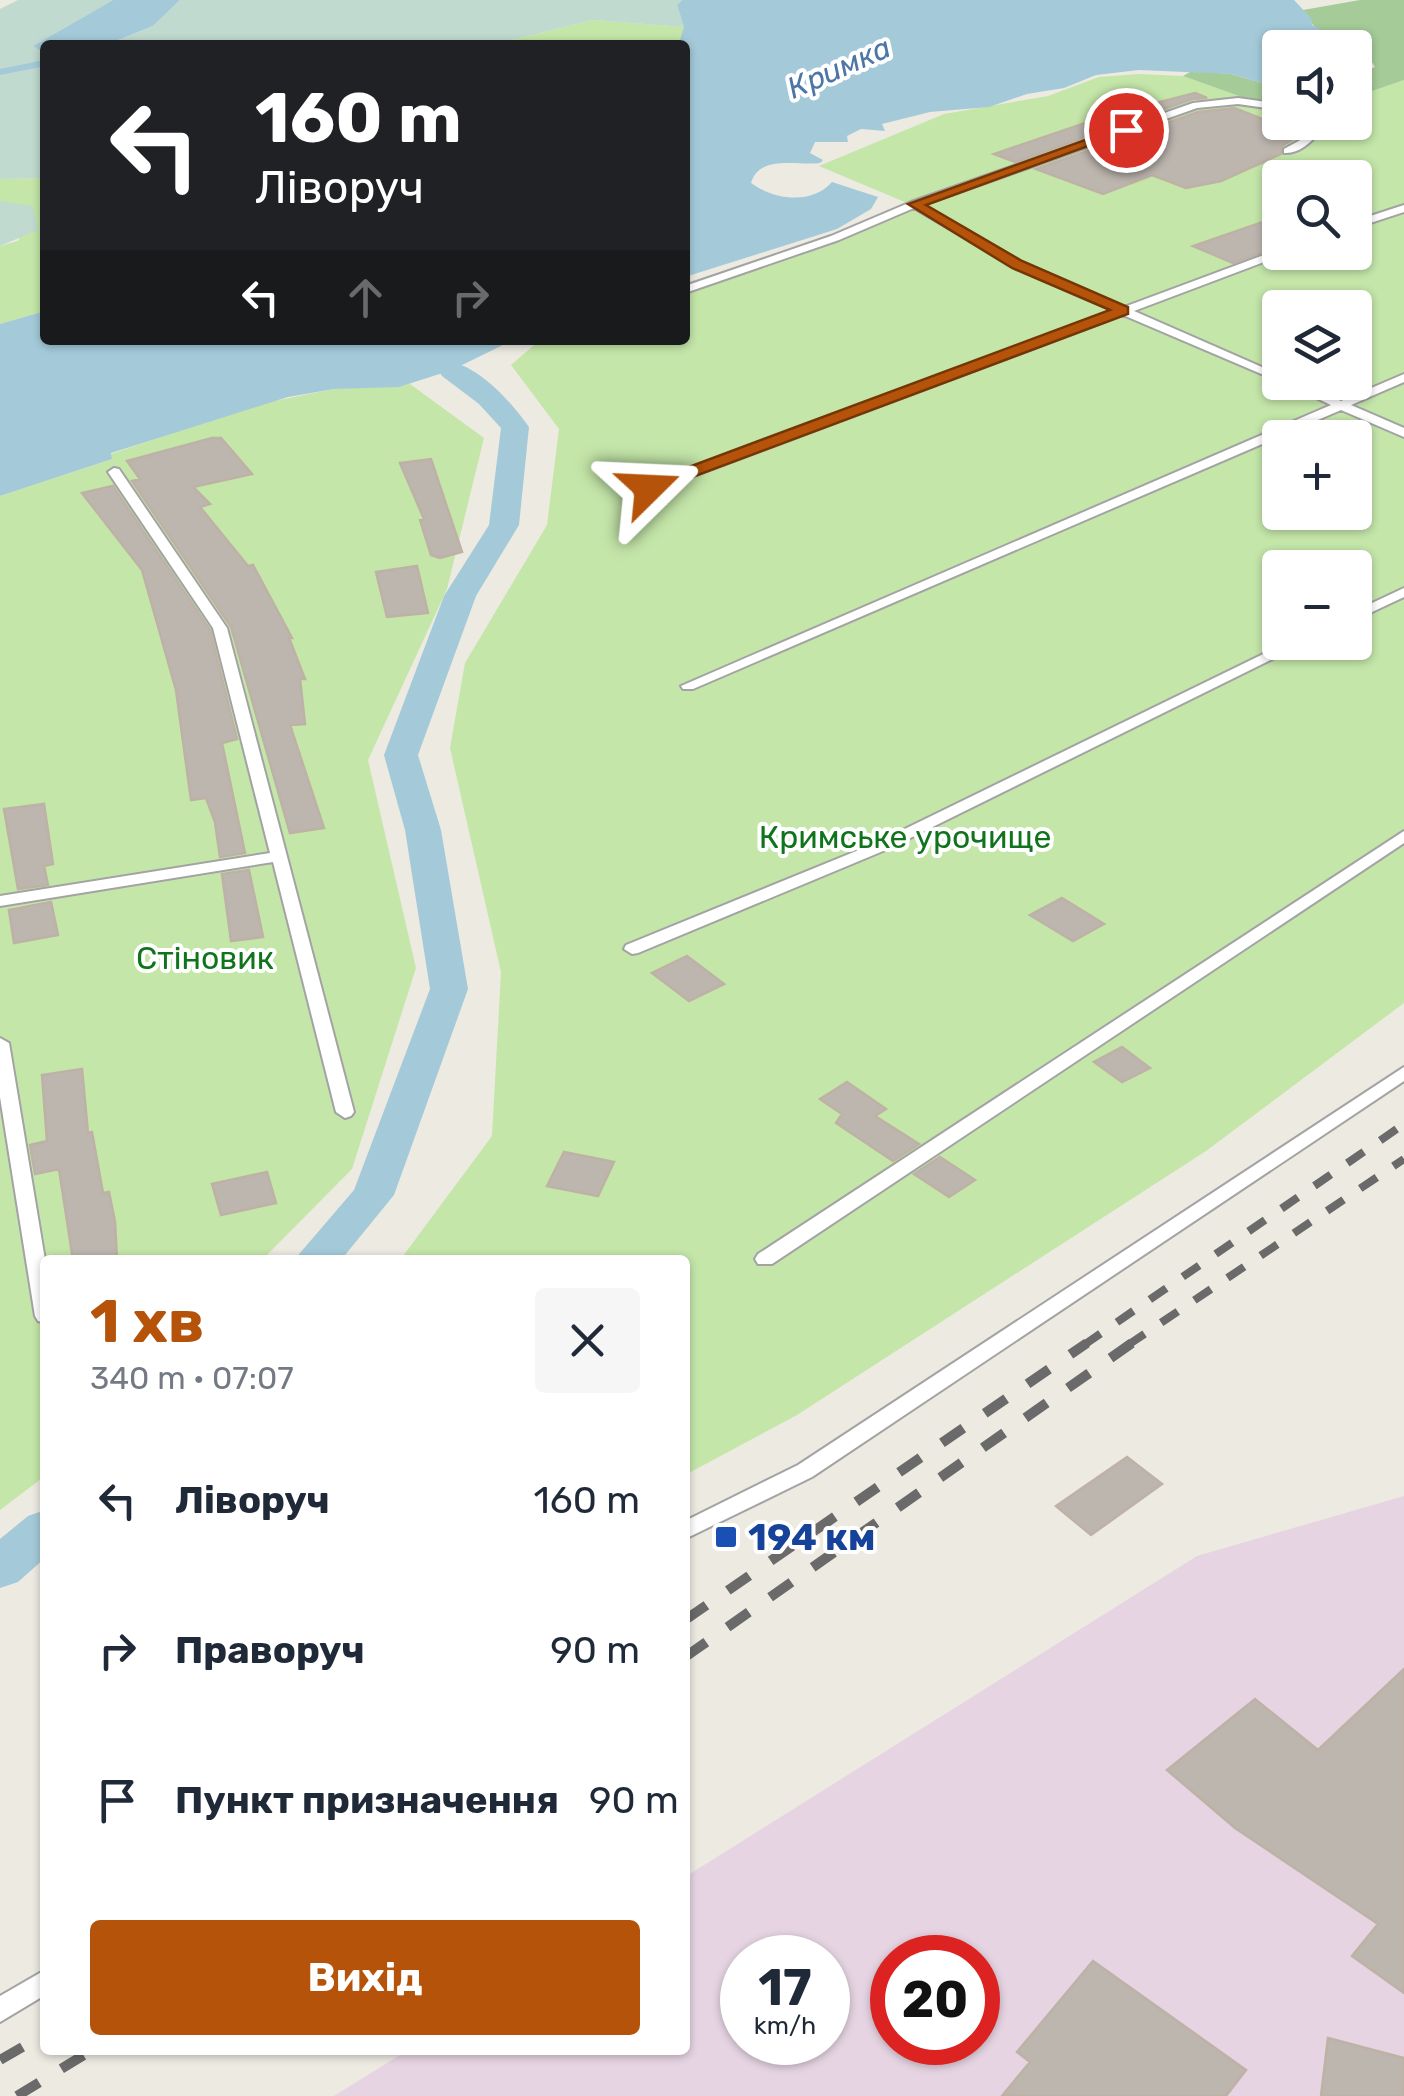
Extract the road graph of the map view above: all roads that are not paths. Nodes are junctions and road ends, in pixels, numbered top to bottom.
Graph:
1 (1262, 104) edge
2 (1308, 140) edge
3 (1288, 150) dead end
4 (915, 204) junction
5 (1404, 208) edge
6 (1372, 220) edge
7 (1262, 259) edge
8 (690, 288) edge
9 (1123, 310) junction
10 (1262, 371) edge
11 (1404, 378) edge
12 (1327, 400) edge
13 (1340, 406) junction
14 (1404, 433) edge
15 (114, 472) dead end
16 (649, 488) dead end
17 (1404, 592) edge
18 (1372, 608) edge
19 (1263, 660) edge
20 (688, 686) dead end
21 (1404, 836) edge
22 (277, 858) junction
23 (0, 900) edge
24 (632, 949) dead end
25 (0, 1043) edge
26 (1404, 1072) edge
27 (346, 1112) dead end
28 (765, 1260) dead end
29 (40, 1286) edge
30 (690, 1529) edge
31 (40, 1984) edge
32 (0, 2010) edge

1 - 4 lane
2 - 3 lane
4 - 8 lane
4 - 9 lane
5 - 6 lane
7 - 9 lane
9 - 10 lane
9 - 16 lane
11 - 13 lane
12 - 13 lane
13 - 14 lane
13 - 20 lane
15 - 22 lane
17 - 18 lane
19 - 24 lane
21 - 28 lane
22 - 23 lane
22 - 27 lane
25 - 29 lane
26 - 30 lane
31 - 32 lane

